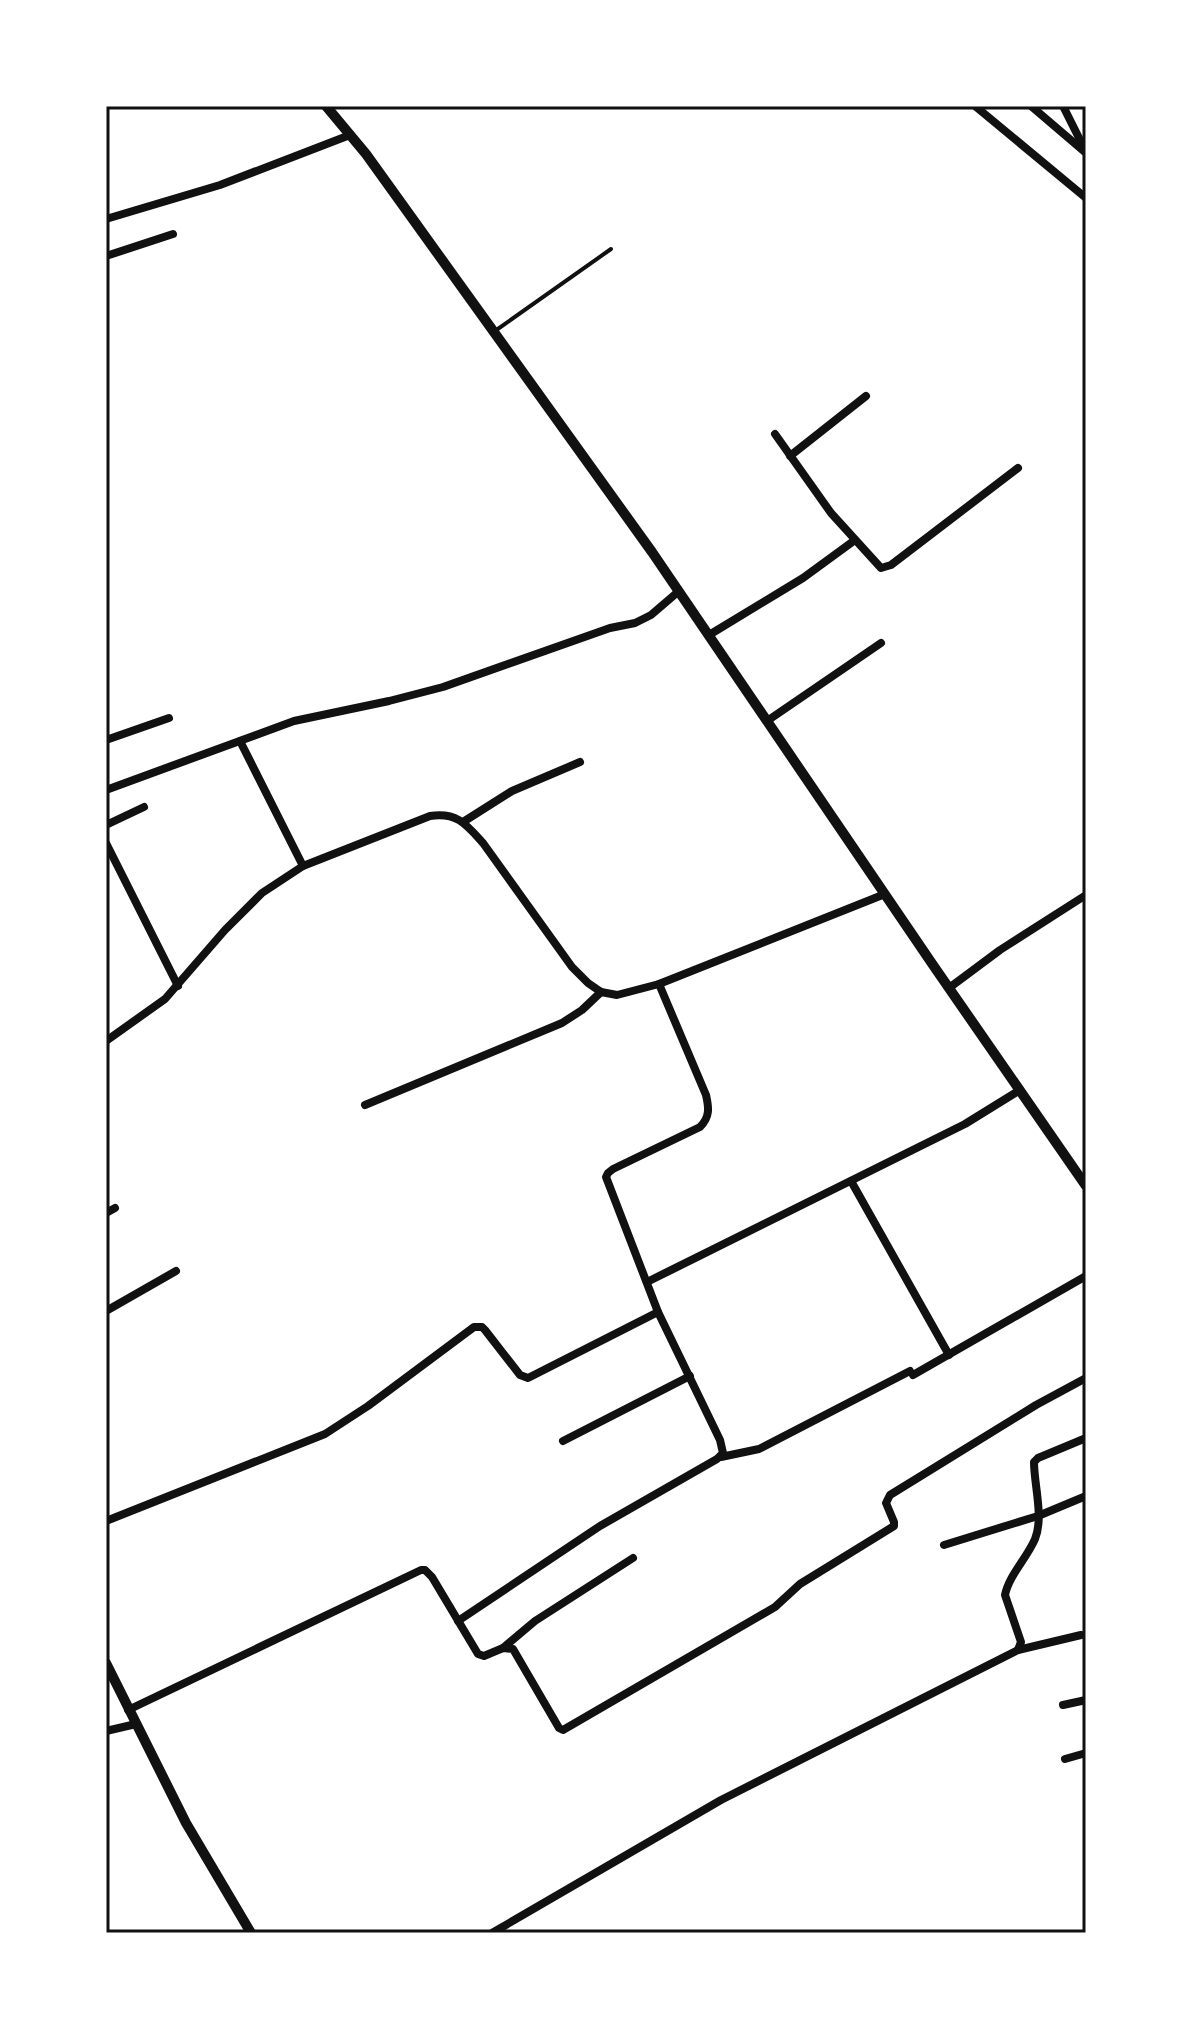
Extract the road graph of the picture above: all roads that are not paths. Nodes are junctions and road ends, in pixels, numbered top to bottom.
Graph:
1 (326, 106) edge
2 (975, 106) edge
3 (1031, 106) edge
4 (1063, 106) edge
5 (350, 135) junction
6 (1086, 152) edge
7 (1086, 198) edge
8 (106, 219) edge
9 (173, 234) dead end
10 (611, 249) dead end
11 (106, 256) edge
12 (494, 332) junction
13 (866, 396) dead end
14 (775, 434) dead end
15 (790, 456) junction
16 (1018, 468) dead end
17 (855, 540) junction
18 (679, 591) junction
19 (709, 635) junction
20 (881, 643) dead end
21 (169, 718) dead end
22 (767, 721) junction
23 (106, 740) edge
24 (240, 741) junction
25 (580, 762) dead end
26 (106, 790) edge
27 (144, 807) dead end
28 (463, 822) junction
29 (106, 825) edge
30 (106, 843) edge
31 (303, 866) junction
32 (885, 894) junction
33 (1086, 895) edge
34 (659, 984) junction
35 (178, 986) junction
36 (949, 988) junction
37 (601, 992) junction
38 (106, 1041) edge
39 (1020, 1090) junction
40 (365, 1105) dead end
41 (851, 1181) junction
42 (1086, 1186) edge
43 (115, 1208) dead end
44 (106, 1213) edge
45 (176, 1271) dead end
46 (1086, 1276) edge
47 (647, 1282) junction
48 (106, 1311) edge
49 (658, 1312) junction
50 (949, 1355) junction
51 (690, 1376) junction
52 (1086, 1378) edge
53 (1086, 1438) edge
54 (563, 1441) dead end
55 (721, 1457) junction
56 (1086, 1496) edge
57 (1038, 1516) junction
58 (106, 1521) edge
59 (944, 1545) dead end
60 (633, 1558) dead end
61 (458, 1621) junction
62 (1081, 1635) dead end
63 (503, 1648) junction
64 (1018, 1650) junction
65 (106, 1663) edge
66 (1086, 1700) edge
67 (1063, 1705) dead end
68 (128, 1710) junction
69 (136, 1724) junction
70 (106, 1731) edge
71 (1086, 1753) edge
72 (1065, 1759) dead end
73 (249, 1932) edge
74 (492, 1933) edge

1 - 5 street
2 - 7 street
3 - 6 street
4 - 6 street
5 - 8 street
5 - 12 street
9 - 11 street
10 - 12 lane
12 - 18 street
13 - 15 street
14 - 15 street
15 - 17 street
16 - 17 street
17 - 19 street
18 - 19 street
18 - 24 street
19 - 22 street
20 - 22 street
21 - 23 street
22 - 32 street
24 - 26 street
24 - 31 street
25 - 28 street
27 - 29 street
28 - 31 street
28 - 37 street
30 - 35 street
31 - 35 street
32 - 34 street
32 - 36 street
33 - 36 street
34 - 37 street
34 - 47 street
35 - 38 street
36 - 39 street
37 - 40 street
39 - 41 street
39 - 42 street
41 - 47 street
41 - 50 street
43 - 44 street
45 - 48 street
46 - 50 street
47 - 49 street
49 - 51 street
49 - 58 street
50 - 55 street
51 - 54 street
51 - 55 street
52 - 63 street
53 - 57 street
55 - 61 street
56 - 57 street
57 - 59 street
57 - 64 street
60 - 63 street
61 - 63 street
61 - 68 street
62 - 64 street
64 - 74 street
65 - 68 street
66 - 67 street
68 - 69 street
69 - 70 street
69 - 73 street
71 - 72 street

